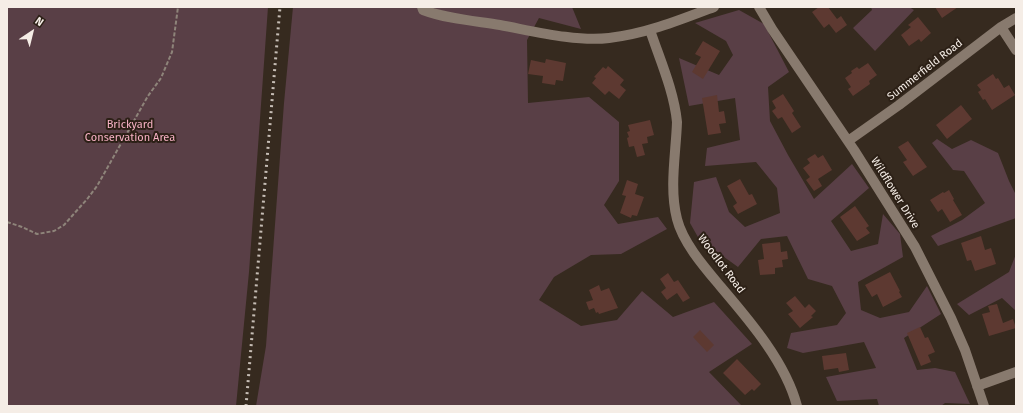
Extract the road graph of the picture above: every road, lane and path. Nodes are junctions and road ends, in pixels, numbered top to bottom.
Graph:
1 (178, 7) edge
2 (714, 7) edge
3 (759, 7) edge
4 (423, 8) edge
5 (692, 11) edge
6 (1016, 18) edge
7 (1001, 27) junction
8 (650, 30) junction
9 (1016, 50) edge
10 (848, 141) junction
11 (7, 222) edge
12 (1016, 372) edge
13 (977, 386) junction
14 (797, 406) edge
15 (984, 406) edge

1 - 11 path
2 - 5 street
3 - 10 street, Wildflower Drive
4 - 8 street
5 - 8 street
6 - 7 street, Summerfield Road
7 - 9 street
7 - 10 street, Summerfield Road
8 - 14 street, Woodlot Road
10 - 13 street, Wildflower Drive
12 - 13 street
13 - 15 street, Wildflower Drive

